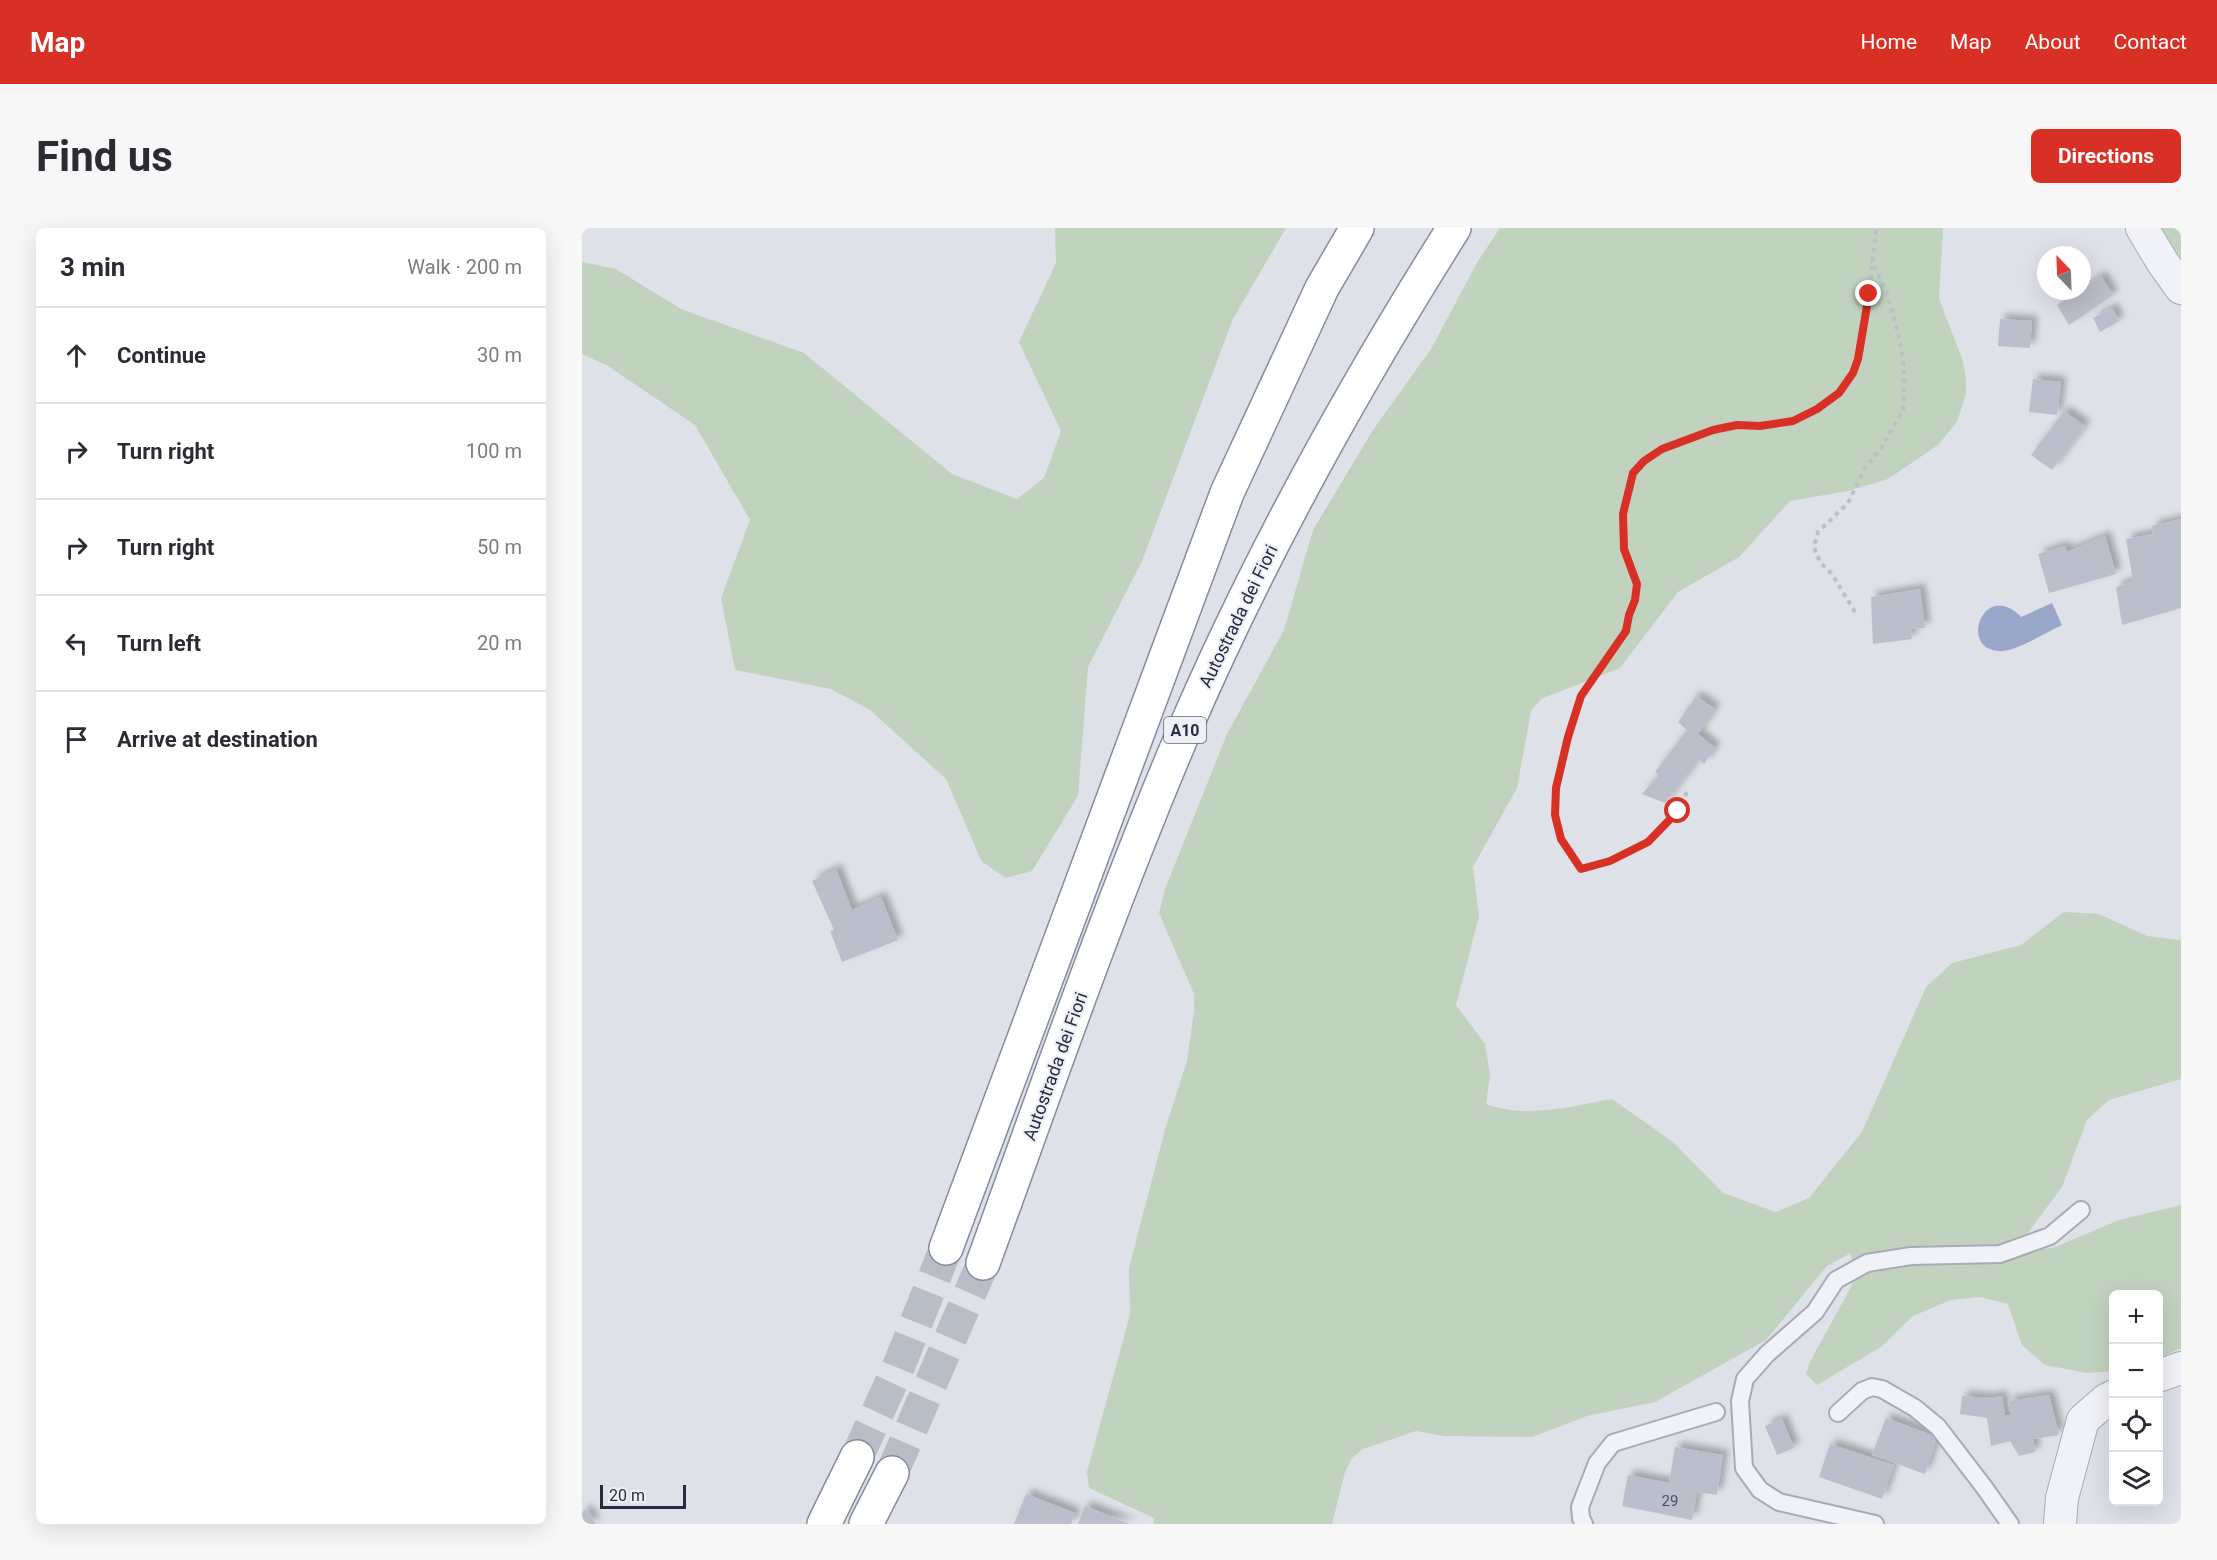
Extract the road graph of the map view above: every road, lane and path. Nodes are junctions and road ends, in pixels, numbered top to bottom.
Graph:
1 (1357, 228) edge
2 (1454, 228) edge
3 (1876, 228) edge
4 (2142, 228) edge
5 (1872, 260) junction
6 (2181, 288) edge
7 (1855, 612) dead end
8 (1687, 792) dead end
9 (2081, 1210) dead end
10 (946, 1248) tunnel mouth
11 (983, 1263) tunnel mouth
12 (2181, 1368) edge
13 (2163, 1374) edge
14 (2110, 1398) edge
15 (1716, 1412) dead end
16 (1838, 1413) dead end
17 (857, 1457) tunnel mouth
18 (892, 1473) tunnel mouth
19 (824, 1524) edge
20 (866, 1524) edge
21 (1584, 1524) edge
22 (1875, 1524) edge
23 (2010, 1524) edge
24 (2060, 1524) edge

1 - 10 highway, A10
2 - 11 highway, Autostrada dei Fiori / A10
3 - 5 path
4 - 6 street
5 - 7 path
5 - 8 path
9 - 22 lane
12 - 13 street
14 - 24 street
15 - 21 lane
16 - 23 lane
17 - 19 highway
18 - 20 highway

